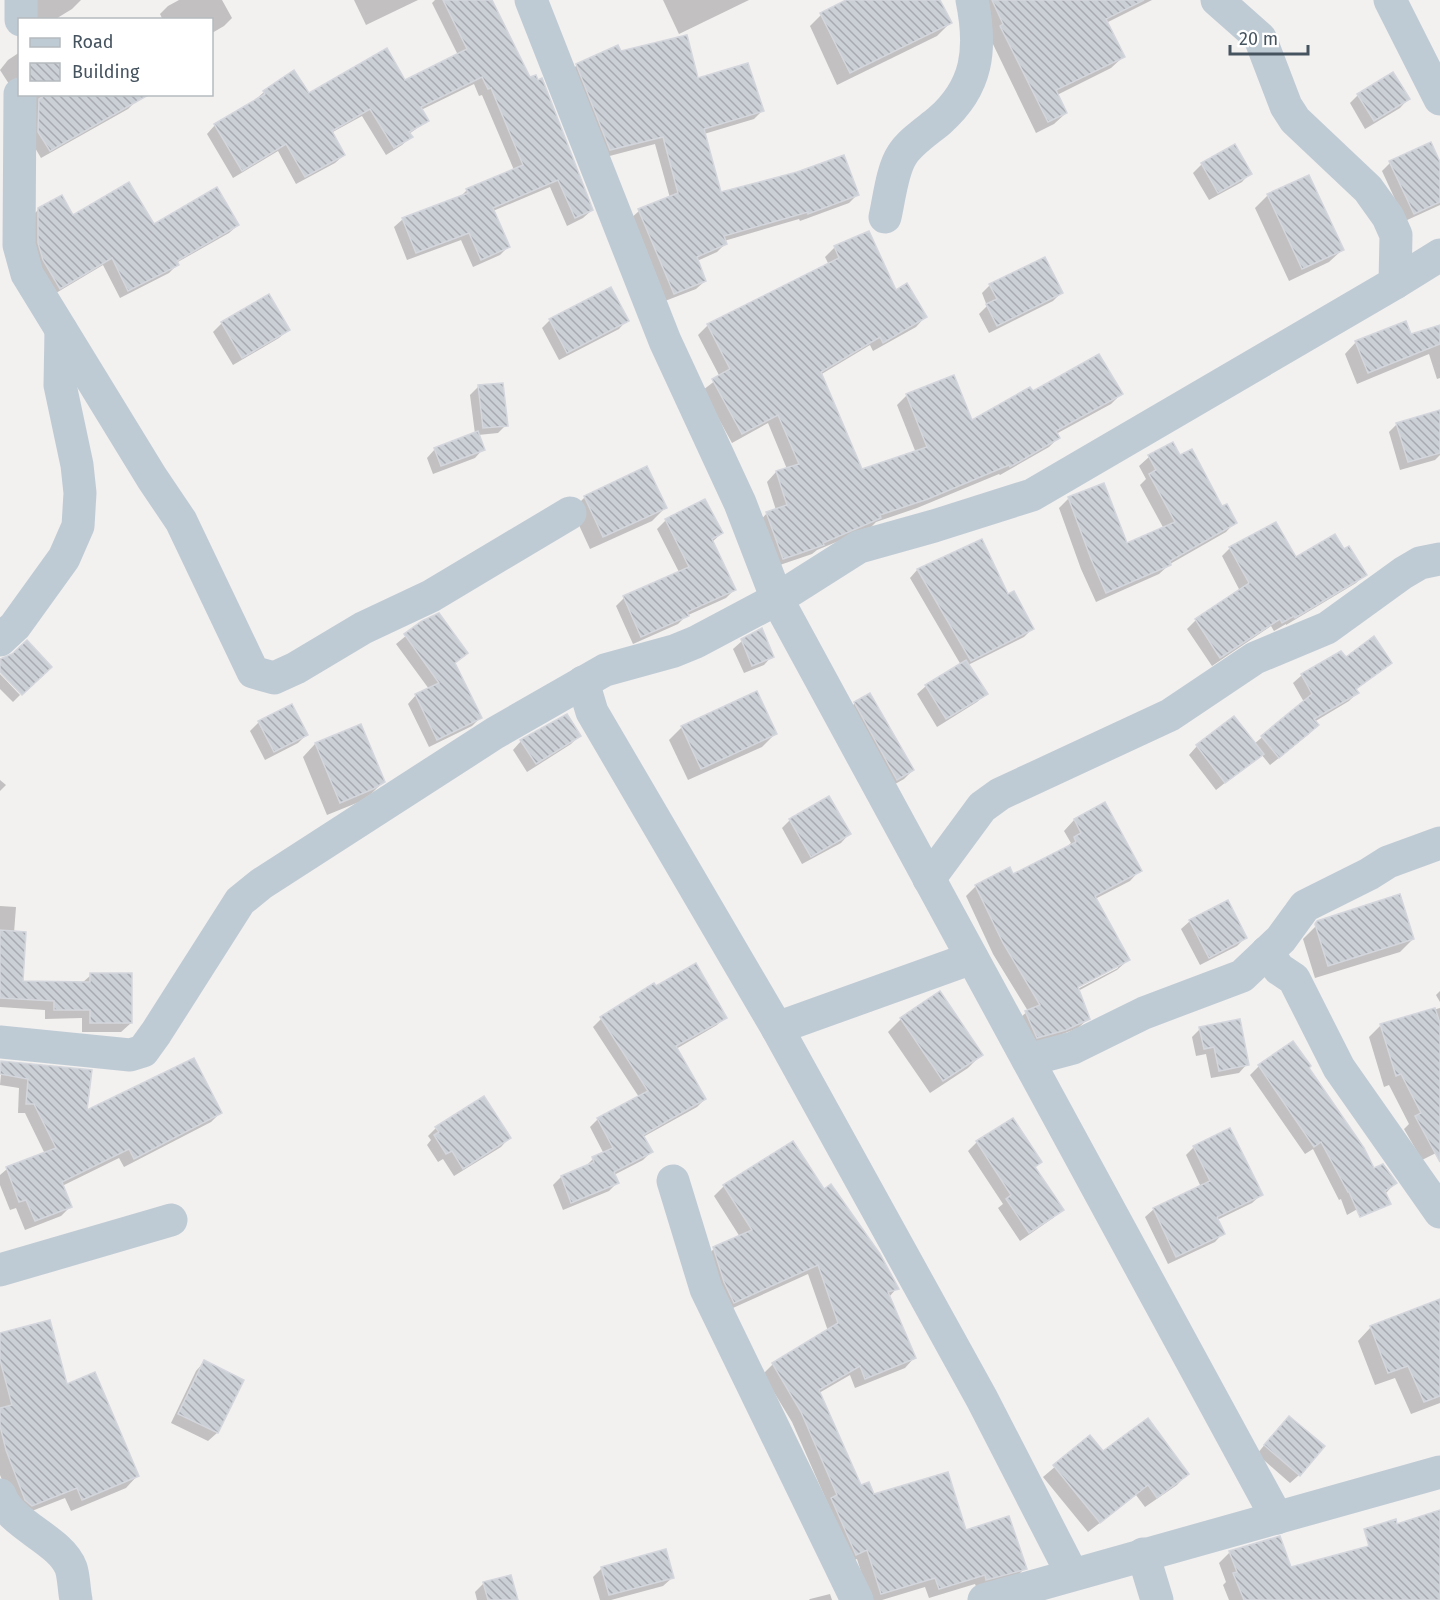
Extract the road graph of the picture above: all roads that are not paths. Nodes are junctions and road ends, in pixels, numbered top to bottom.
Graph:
1 (21, 0) edge
2 (531, 0) edge
3 (972, 0) edge
4 (1217, 0) edge
5 (1390, 0) edge
6 (21, 18) edge
7 (20, 96) edge
8 (1440, 99) edge
9 (885, 218) dead end
10 (1440, 255) edge
11 (1395, 283) junction
12 (61, 330) junction
13 (570, 513) dead end
14 (1440, 559) edge
15 (777, 600) junction
16 (0, 640) edge
17 (583, 682) junction
18 (1440, 843) edge
19 (929, 879) junction
20 (1267, 952) junction
21 (972, 958) junction
22 (777, 1028) junction
23 (0, 1042) edge
24 (1028, 1060) junction
25 (673, 1181) dead end
26 (1440, 1212) edge
27 (171, 1220) dead end
28 (0, 1270) edge
29 (1440, 1472) edge
30 (0, 1495) edge
31 (1277, 1518) junction
32 (1143, 1554) junction
33 (1072, 1574) junction
34 (76, 1600) edge
35 (857, 1600) edge
36 (984, 1600) edge
37 (1157, 1600) edge

1 - 6 street
2 - 15 street
3 - 9 street
4 - 11 street
5 - 8 street
7 - 12 street
10 - 11 street
11 - 15 street
12 - 13 street
12 - 16 street
14 - 19 street
15 - 17 street
15 - 19 street
17 - 22 street
17 - 23 street
18 - 20 street
19 - 21 street
20 - 24 street
20 - 26 street
21 - 22 street
21 - 24 street
22 - 33 street
24 - 31 street
25 - 35 street
27 - 28 street
29 - 31 street
30 - 34 street
31 - 32 street
32 - 33 street
32 - 37 street
33 - 36 street

